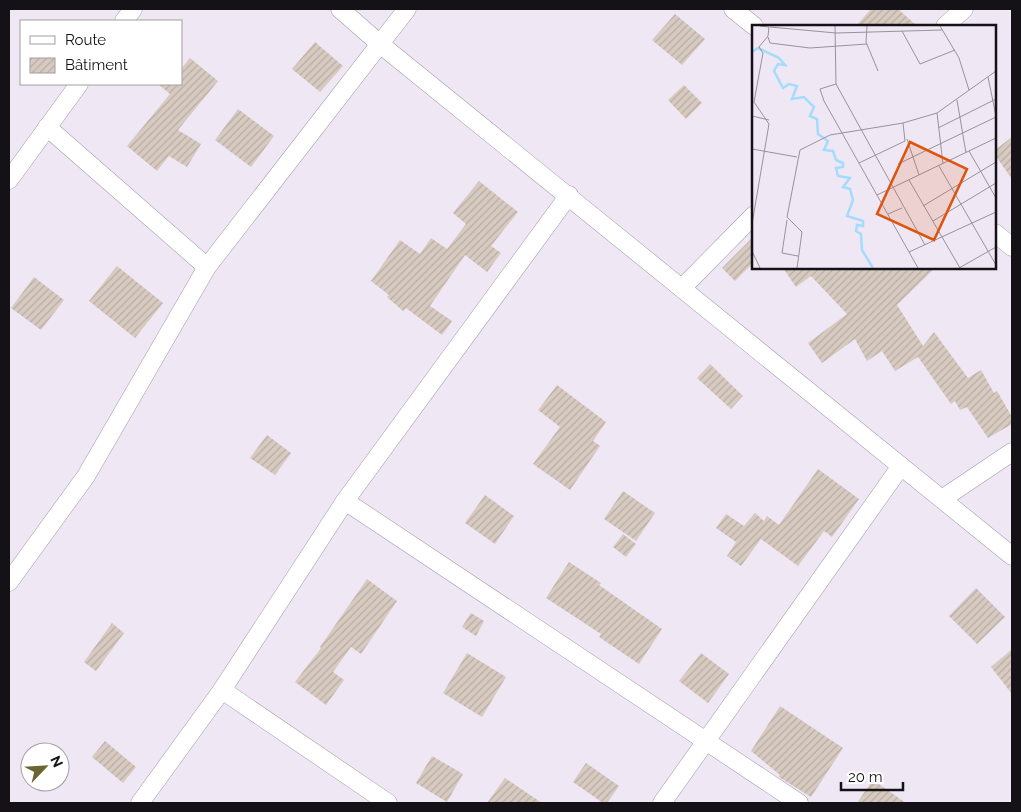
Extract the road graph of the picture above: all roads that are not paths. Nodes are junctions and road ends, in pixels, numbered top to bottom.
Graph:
1 (133, 9) edge
2 (340, 9) edge
3 (407, 9) edge
4 (733, 9) edge
5 (964, 9) edge
6 (125, 20) edge
7 (753, 25) edge
8 (946, 25) edge
9 (380, 44) junction
10 (78, 85) edge
11 (47, 127) junction
12 (9, 180) edge
13 (569, 195) junction
14 (752, 217) edge
15 (996, 233) edge
16 (1012, 248) edge
17 (207, 267) junction
18 (683, 288) junction
19 (1012, 452) edge
20 (902, 466) junction
21 (942, 499) junction
22 (345, 501) junction
23 (1012, 556) edge
24 (9, 582) edge
25 (222, 690) junction
26 (706, 741) junction
27 (140, 803) edge
28 (388, 803) edge
29 (662, 803) edge
30 (798, 803) edge

1 - 6 street
2 - 9 street
3 - 9 street
4 - 7 street
5 - 8 street
9 - 13 street
9 - 17 street
10 - 11 street
11 - 12 street
11 - 17 street
13 - 18 street
13 - 22 street
14 - 18 street
15 - 16 street
17 - 24 street
18 - 20 street
19 - 21 street
20 - 21 street
20 - 26 street
21 - 23 street
22 - 25 street
22 - 26 street
25 - 27 street
25 - 28 street
26 - 29 street
26 - 30 street

